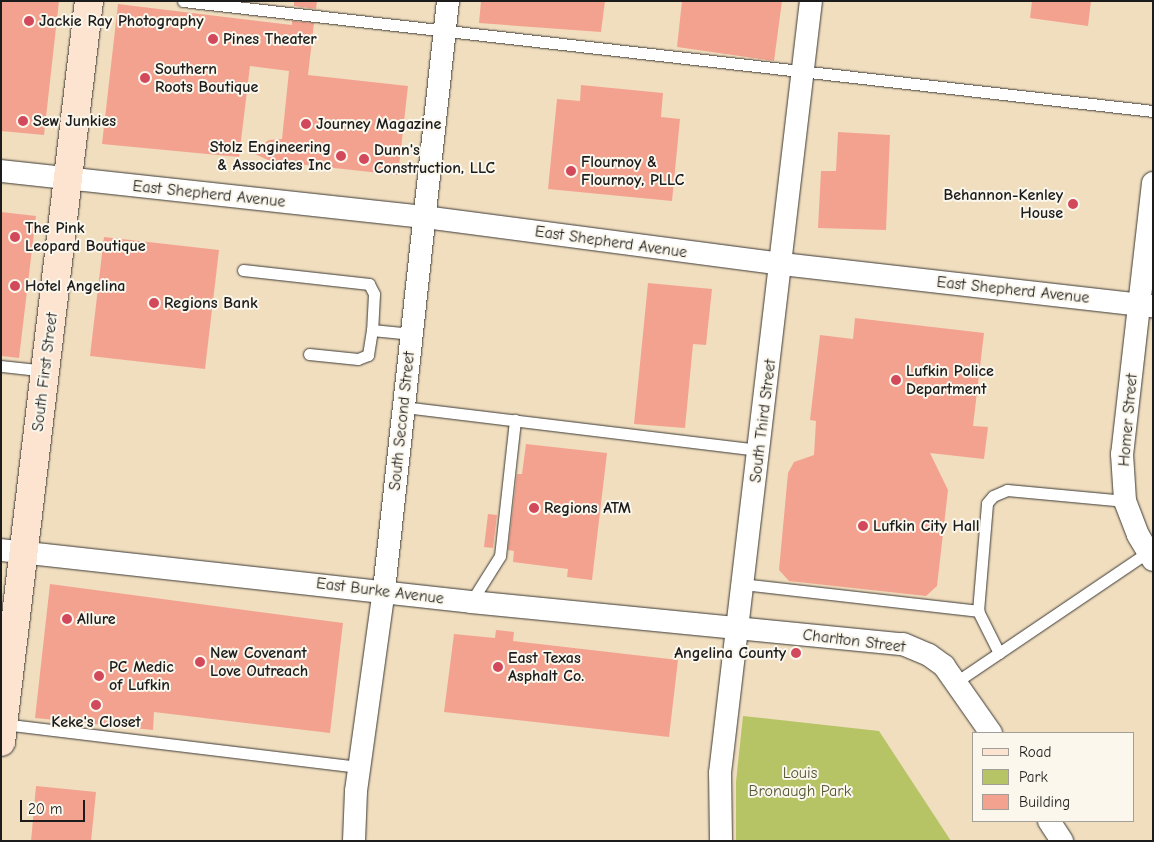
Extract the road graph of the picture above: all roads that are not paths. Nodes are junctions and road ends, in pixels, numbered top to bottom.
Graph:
1 (88, 1) edge
2 (183, 1) edge
3 (448, 1) edge
4 (811, 1) edge
5 (444, 31) junction
6 (804, 70) junction
7 (1153, 111) edge
8 (1, 171) edge
9 (70, 179) junction
10 (1153, 183) edge
11 (425, 217) junction
12 (782, 264) junction
13 (242, 270) dead end
14 (1146, 305) edge
15 (372, 330) junction
16 (412, 334) junction
17 (309, 354) dead end
18 (1, 366) edge
19 (46, 371) junction
20 (404, 407) junction
21 (515, 420) junction
22 (759, 450) junction
23 (1125, 501) junction
24 (12, 552) edge
25 (1150, 556) edge
26 (742, 584) junction
27 (384, 590) junction
28 (471, 602) junction
29 (978, 611) junction
30 (8, 620) edge
31 (737, 628) junction
32 (999, 653) junction
33 (956, 682) junction
34 (990, 732) edge
35 (2, 733) edge
36 (359, 767) junction
37 (1050, 822) edge
38 (354, 841) edge
39 (721, 841) edge
40 (1062, 841) edge

1 - 9 main road, South First Street
2 - 5 lane
3 - 5 street, South Second Street
4 - 6 street, South Third Street
5 - 6 lane
5 - 11 street, South Second Street
6 - 7 lane
6 - 12 street, South Third Street
8 - 9 street, East Shepherd Avenue
9 - 11 street, East Shepherd Avenue
9 - 19 main road, South First Street
10 - 14 street, Homer Street
11 - 12 street, East Shepherd Avenue
11 - 16 street, South Second Street
12 - 14 street, East Shepherd Avenue
12 - 22 street, South Third Street
13 - 15 lane
14 - 23 street, Homer Street
15 - 16 lane
15 - 17 lane
16 - 20 street, South Second Street
18 - 19 lane
19 - 24 main road, South First Street
20 - 21 lane
20 - 27 street, South Second Street
21 - 22 lane
21 - 28 lane
22 - 26 street, South Third Street
23 - 25 street, Homer Street
23 - 29 lane
24 - 27 street, East Burke Avenue
24 - 30 main road, South First Street
25 - 32 lane
26 - 29 lane
26 - 31 street, South Third Street
27 - 28 street, East Burke Avenue
27 - 36 street, South Second Street
28 - 31 street, East Burke Avenue
29 - 32 lane
30 - 35 main road, South First Street
31 - 33 street, Charlton Street
31 - 39 street, South Third Street
32 - 33 lane
33 - 34 street, Charlton Street
35 - 36 lane
36 - 38 street, South Second Street
37 - 40 street

